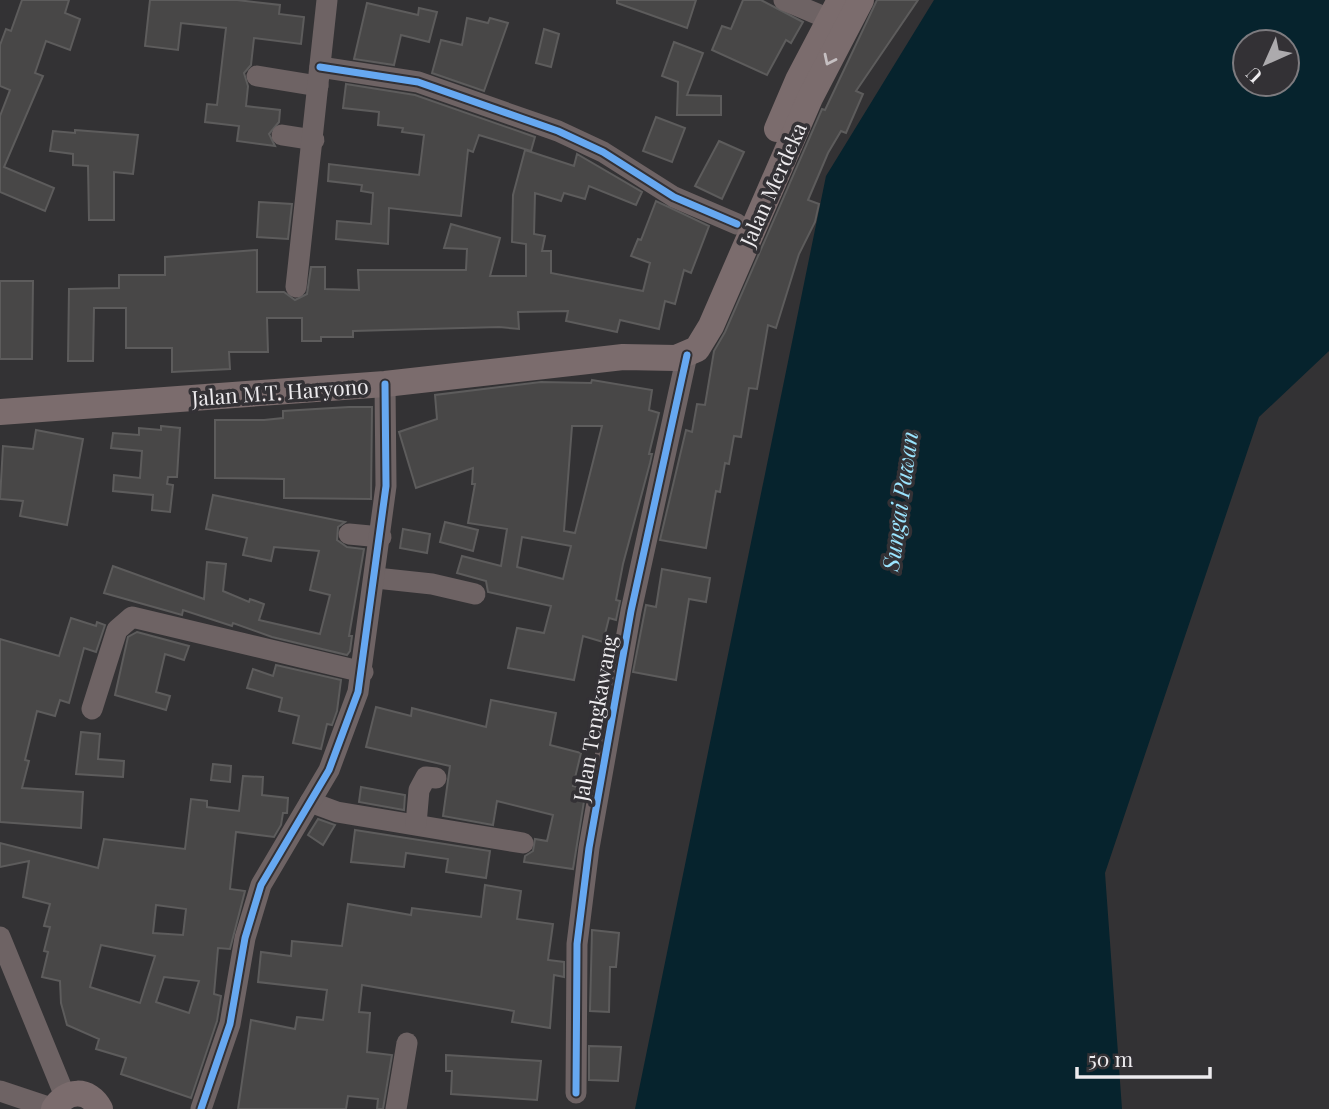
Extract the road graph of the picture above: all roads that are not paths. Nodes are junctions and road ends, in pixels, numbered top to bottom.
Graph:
1 (327, 0) edge
2 (784, 0) edge
3 (861, 0) edge
4 (834, 9) edge
5 (257, 76) dead end
6 (319, 76) junction
7 (282, 135) dead end
8 (314, 140) junction
9 (737, 224) junction
10 (296, 287) dead end
11 (678, 353) junction
12 (385, 384) junction
13 (0, 412) edge
14 (349, 534) dead end
15 (381, 537) junction
16 (376, 578) junction
17 (475, 594) dead end
18 (363, 672) junction
19 (92, 709) dead end
20 (436, 778) dead end
21 (310, 803) junction
22 (415, 824) junction
23 (523, 844) dead end
24 (0, 937) edge
25 (407, 1043) dead end
26 (0, 1091) edge
27 (576, 1093) dead end
28 (60, 1103) edge
29 (100, 1109) edge
30 (201, 1109) edge
31 (396, 1109) edge

1 - 6 street
2 - 4 street
3 -> 11 main road, Jalan Merdeka
4 - 9 main road, Jalan Merdeka
5 - 6 street
6 - 8 street
6 - 9 street
7 - 8 street
8 - 10 street
9 - 11 main road, Jalan Merdeka
11 - 12 main road, Jalan M.T. Haryono
11 - 27 street, Jalan Tengkawang
12 - 13 main road, Jalan M.T. Haryono
12 - 15 street
14 - 15 street
15 - 16 street
16 - 17 street
16 - 18 street
18 - 19 street
18 - 21 street
20 - 22 street
21 - 22 street
21 - 30 street
22 - 23 street
24 - 28 street
25 - 31 street
26 - 28 street
28 - 29 main road

